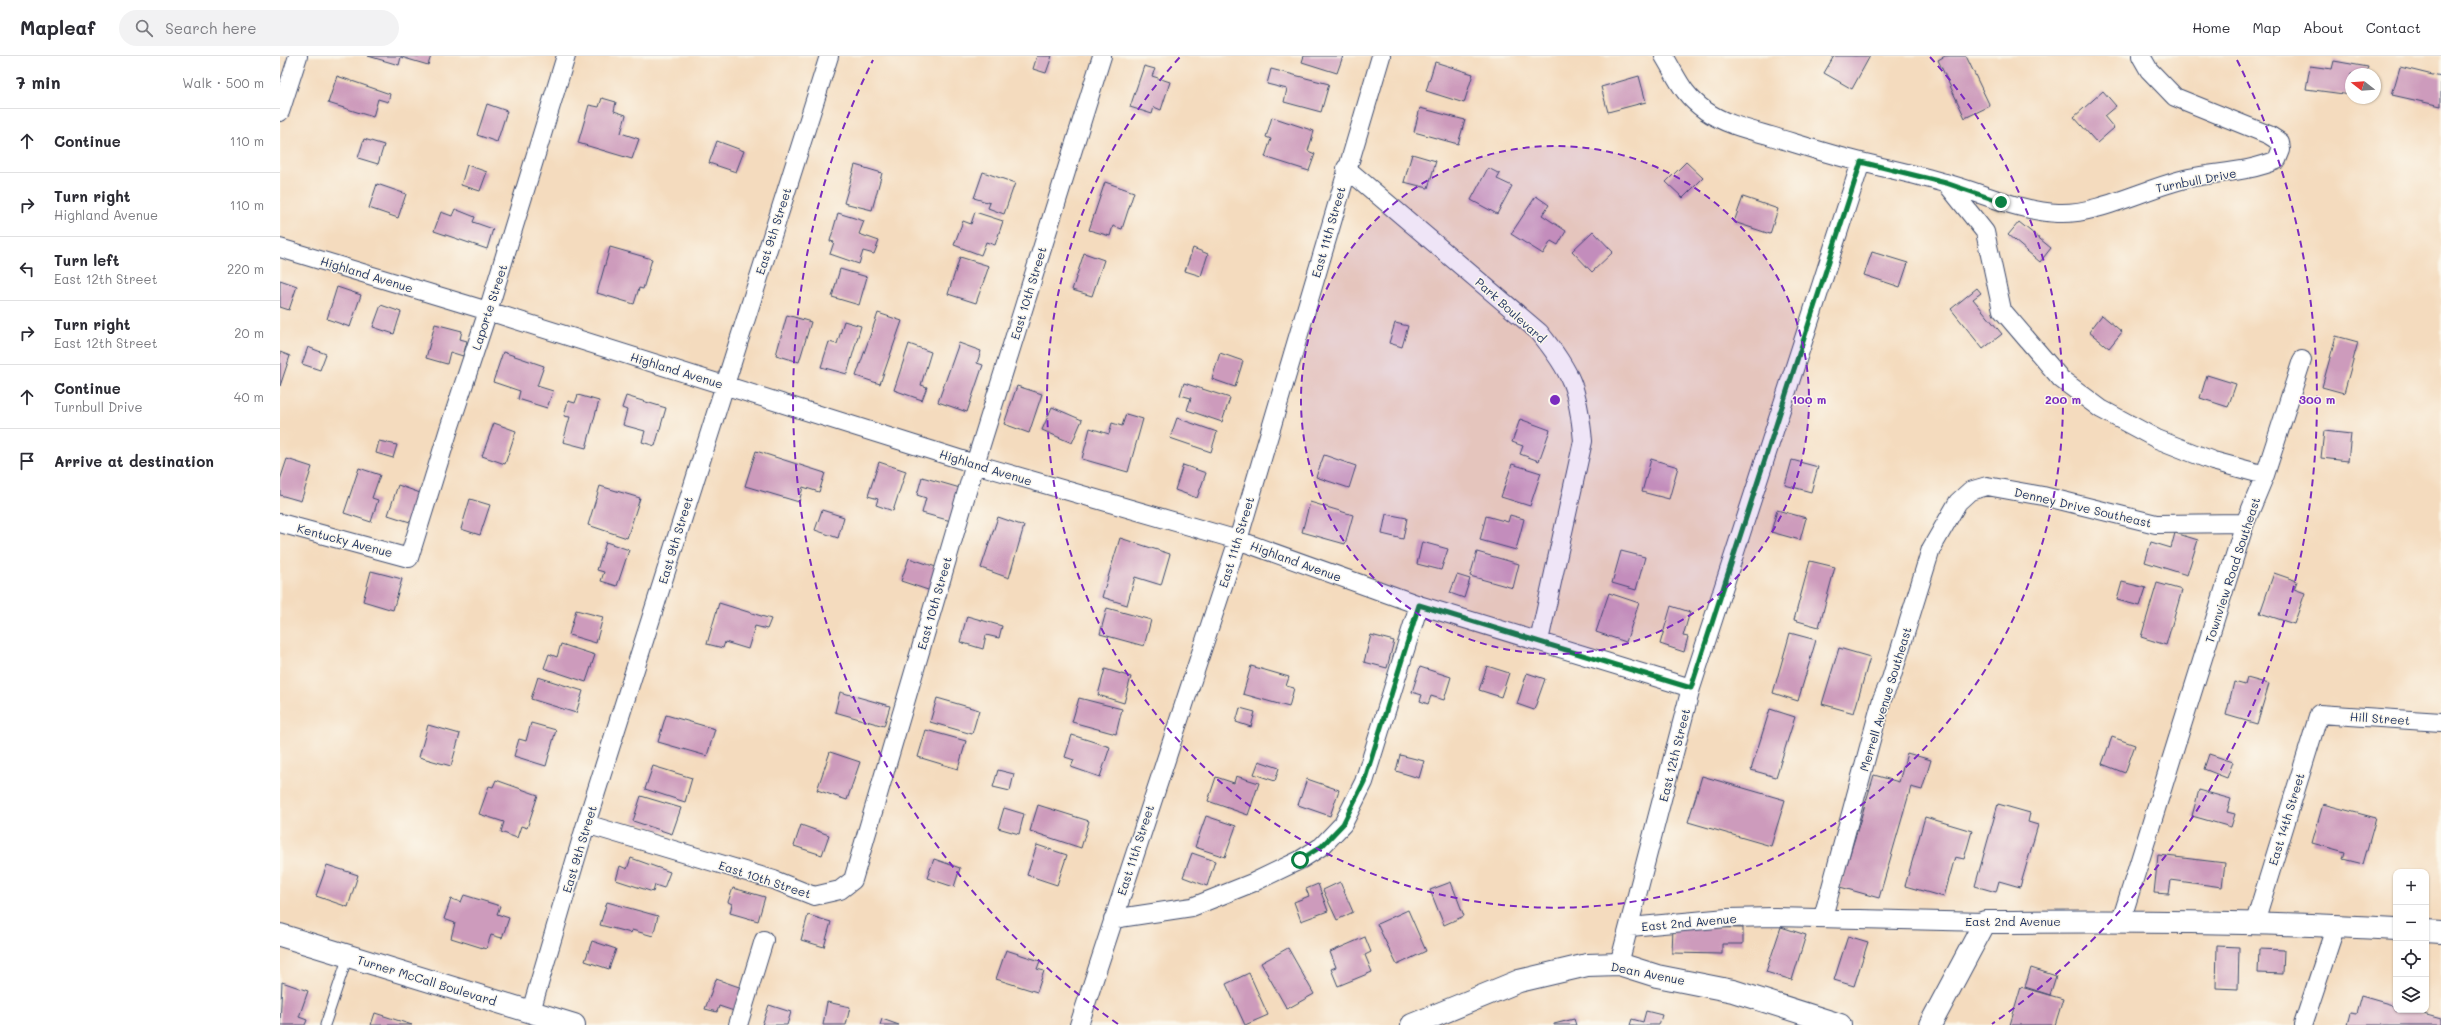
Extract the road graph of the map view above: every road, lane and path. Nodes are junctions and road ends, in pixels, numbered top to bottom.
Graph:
1 (298, 56) edge
2 (566, 56) edge
3 (829, 56) edge
4 (1102, 56) edge
5 (1381, 56) edge
6 (1664, 56) edge
7 (2141, 56) edge
8 (283, 94) edge
9 (280, 112) edge
10 (1861, 162) junction
11 (1346, 168) junction
12 (1946, 183) junction
13 (280, 248) edge
14 (488, 311) junction
15 (2302, 360) dead end
16 (724, 385) junction
17 (975, 464) junction
18 (2264, 475) junction
19 (1970, 491) joint
20 (280, 523) edge
21 (2245, 523) junction
22 (1238, 540) junction
23 (409, 558) joint
24 (1419, 605) junction
25 (1539, 641) junction
26 (1691, 688) junction
27 (2319, 714) joint
28 (2441, 722) edge
29 (586, 824) junction
30 (1823, 917) junction
31 (1113, 918) junction
32 (2121, 921) junction
33 (1985, 922) junction
34 (2254, 925) junction
35 (2336, 925) junction
36 (1630, 927) junction
37 (2393, 929) edge
38 (2429, 931) edge
39 (2441, 932) edge
40 (280, 935) edge
41 (764, 940) dead end
42 (348, 956) junction
43 (1619, 964) junction
44 (528, 1018) edge
45 (1813, 1020) edge
46 (325, 1025) edge
47 (574, 1025) edge
48 (738, 1025) edge
49 (1079, 1025) edge
50 (1412, 1025) edge
51 (1840, 1025) edge
52 (1930, 1025) edge
53 (2303, 1025) edge

1 - 8 street
2 - 14 street, Laporte Street
3 - 16 street, East 9th Street
4 - 17 street, East 10th Street
5 - 11 street, East 11th Street
6 - 10 street
7 - 12 street, Turnbull Drive
8 - 9 street
10 - 12 street, Turnbull Drive
10 - 26 street, East 12th Street
11 - 22 street, East 11th Street
11 - 25 street, Park Boulevard
12 - 18 street
13 - 14 street, Highland Avenue
14 - 16 street, Highland Avenue
14 - 23 street, Laporte Street
15 - 18 street, Townview Road Southeast
16 - 17 street, Highland Avenue
16 - 29 street, East 9th Street
17 - 22 street, Highland Avenue
17 - 29 street, East 10th Street
18 - 21 street, Townview Road Southeast
19 - 21 street, Denney Drive Southeast
19 - 30 street, Merrell Avenue Southeast
20 - 23 street, Kentucky Avenue
21 - 32 street, Townview Road Southeast
22 - 24 street, Highland Avenue
22 - 31 street, East 11th Street
24 - 25 street, Highland Avenue
24 - 31 street
25 - 26 street, Highland Avenue
26 - 36 street, East 12th Street
27 - 28 street, Hill Street
27 - 34 street, East 14th Street
29 - 44 street, East 9th Street
30 - 33 street, East 2nd Avenue
30 - 36 street, East 2nd Avenue
31 - 49 street, East 11th Street
32 - 33 main road, East 2nd Avenue
32 - 34 main road, East 2nd Avenue
33 - 52 main road
34 - 35 main road, East 2nd Avenue
35 - 37 main road, East 2nd Avenue
35 - 53 street
36 - 43 street, East 12th Street
38 - 39 main road
40 - 42 main road, Turner McCall Boulevard
41 - 48 street
42 - 44 main road, Turner McCall Boulevard
42 - 46 lane
43 - 45 main road, Dean Avenue
43 - 50 main road, Dean Avenue
44 - 47 main road, Turner McCall Boulevard
45 - 51 main road, Dean Avenue

